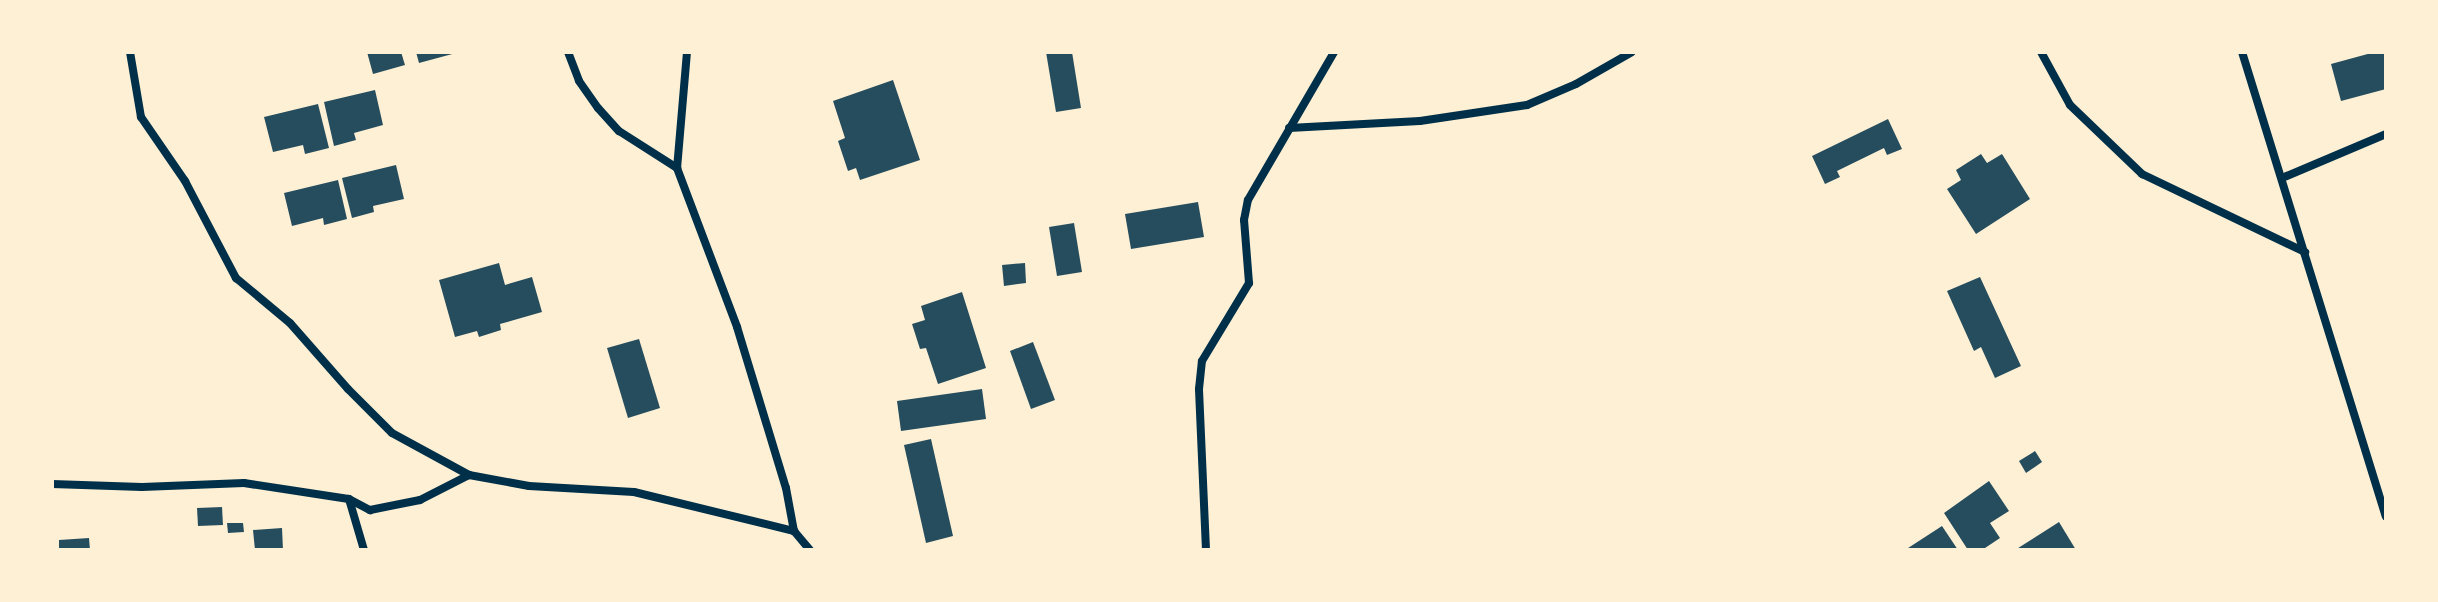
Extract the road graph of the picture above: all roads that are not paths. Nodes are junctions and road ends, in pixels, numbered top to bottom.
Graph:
1 (130, 52) edge
2 (568, 52) edge
3 (687, 52) edge
4 (1334, 52) edge
5 (1632, 52) edge
6 (2041, 52) edge
7 (2242, 52) edge
8 (1289, 128) junction
9 (2386, 134) edge
10 (677, 168) junction
11 (2282, 178) junction
12 (2305, 252) junction
13 (469, 475) junction
14 (52, 484) edge
15 (349, 499) junction
16 (2386, 516) edge
17 (794, 531) junction
18 (364, 550) edge
19 (810, 550) edge
20 (1206, 550) edge

1 - 13 street
2 - 10 street
3 - 10 street
4 - 8 street
5 - 8 street
6 - 12 street
7 - 11 street
8 - 20 street
9 - 11 street
10 - 17 street
11 - 12 street
12 - 16 street
13 - 15 street
13 - 17 street
14 - 15 street
15 - 18 street
17 - 19 street

